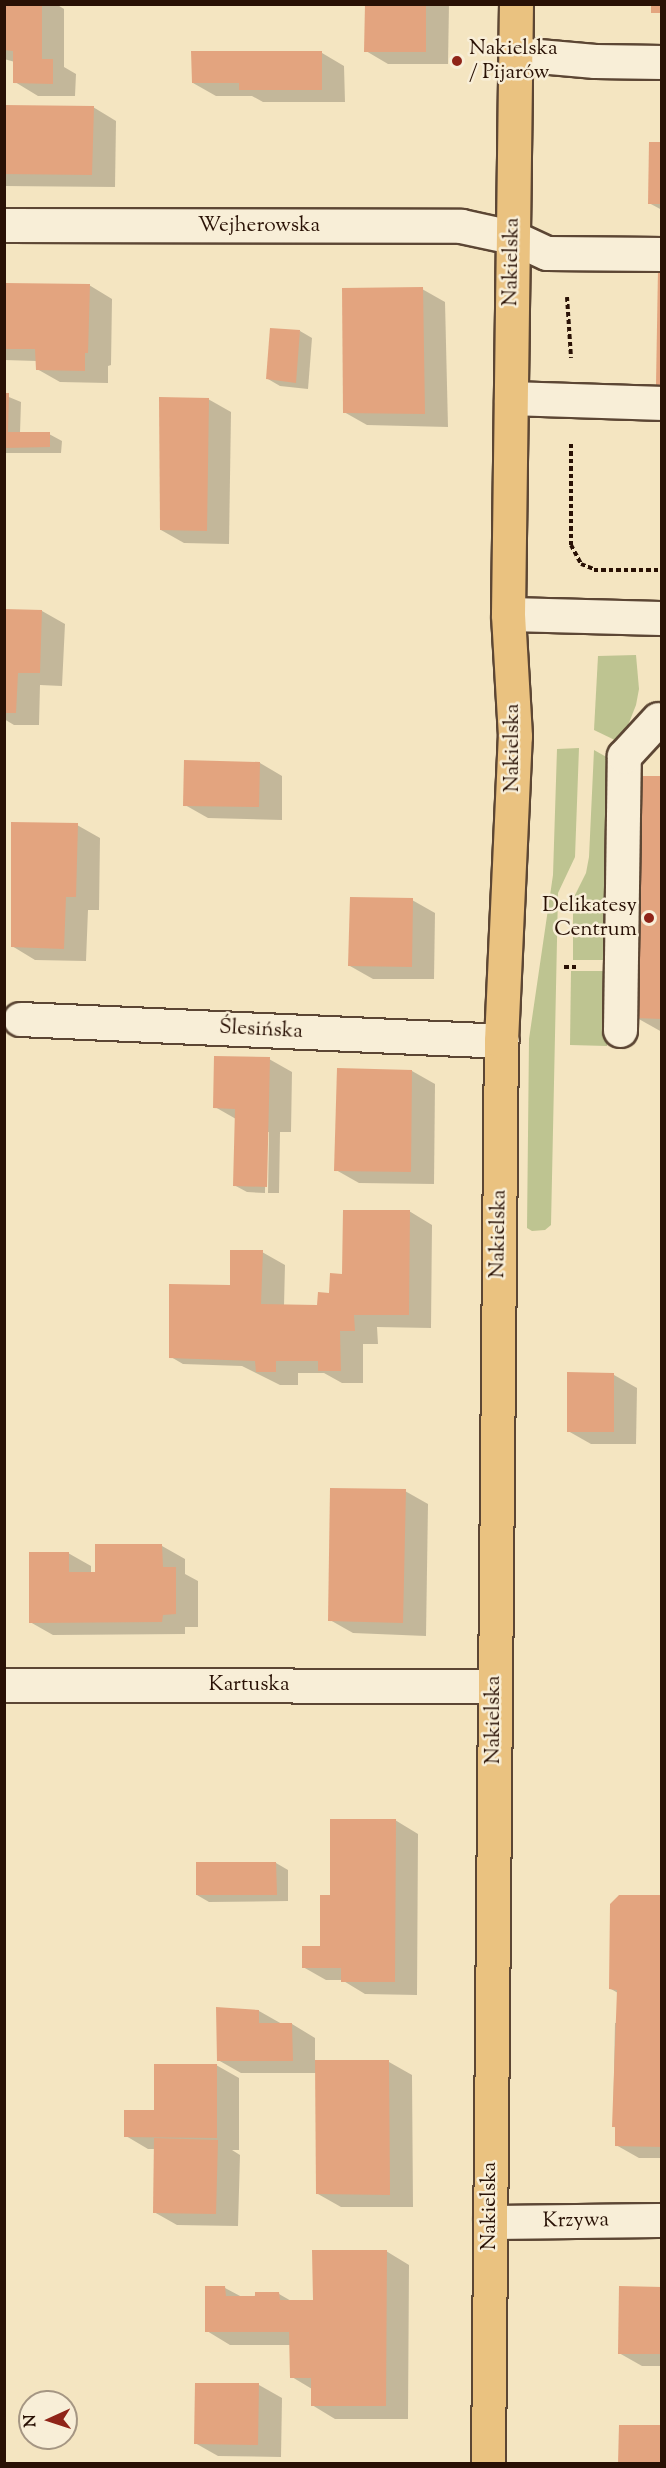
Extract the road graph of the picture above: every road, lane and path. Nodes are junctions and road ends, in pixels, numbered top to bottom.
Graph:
1 (516, 4) edge
2 (516, 54) junction
3 (662, 62) edge
4 (4, 225) edge
5 (512, 237) junction
6 (662, 254) edge
7 (511, 398) junction
8 (662, 403) edge
9 (508, 614) junction
10 (662, 618) edge
11 (658, 719) dead end
12 (20, 1019) dead end
13 (620, 1030) dead end
14 (501, 1041) junction
15 (4, 1684) edge
16 (494, 1686) junction
17 (662, 2220) edge
18 (490, 2222) junction
19 (488, 2463) edge

1 - 2 main road, Nakielska
2 - 3 street
2 - 5 main road, Nakielska
4 - 5 street, Wejherowska
5 - 6 street, Wejherowska
5 - 7 main road, Nakielska
7 - 8 street
7 - 9 main road, Nakielska
9 - 10 street
9 - 14 main road, Nakielska
11 - 13 street
12 - 14 street, Ślesińska
14 - 16 main road, Nakielska
15 - 16 street, Kartuska
16 - 18 main road, Nakielska
17 - 18 street, Krzywa
18 - 19 main road, Nakielska

